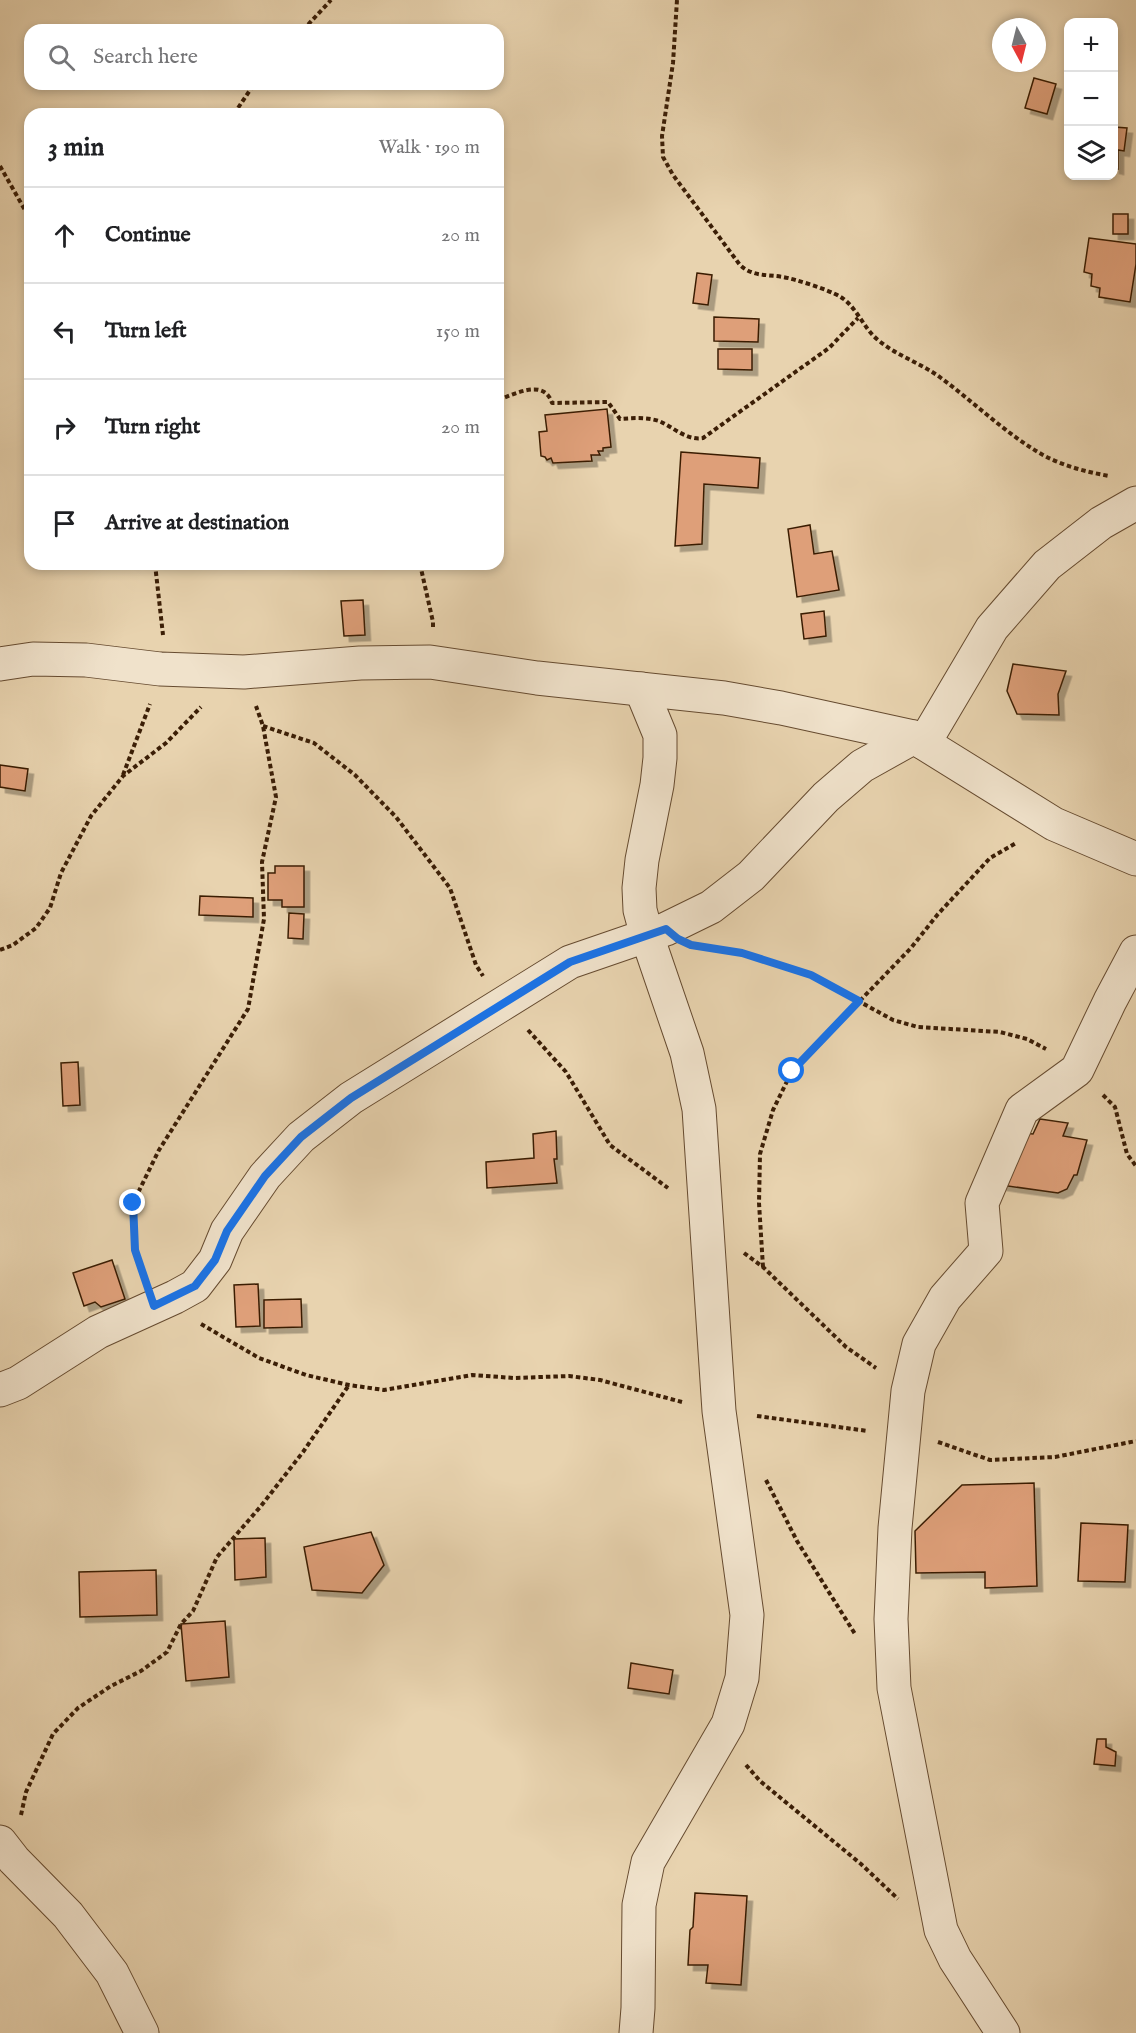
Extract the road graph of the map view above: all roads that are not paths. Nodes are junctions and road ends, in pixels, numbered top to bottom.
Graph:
1 (1136, 503) edge
2 (0, 664) edge
3 (641, 689) junction
4 (919, 740) junction
5 (1136, 859) edge
6 (656, 932) junction
7 (1136, 952) edge
8 (0, 1390) edge
9 (7, 1851) edge
10 (142, 2033) edge
11 (636, 2033) edge
12 (1003, 2033) edge

1 - 4 street
2 - 3 street
3 - 4 street
3 - 6 street
4 - 5 street
4 - 6 street
6 - 8 street
6 - 11 street
7 - 12 street
9 - 10 street

